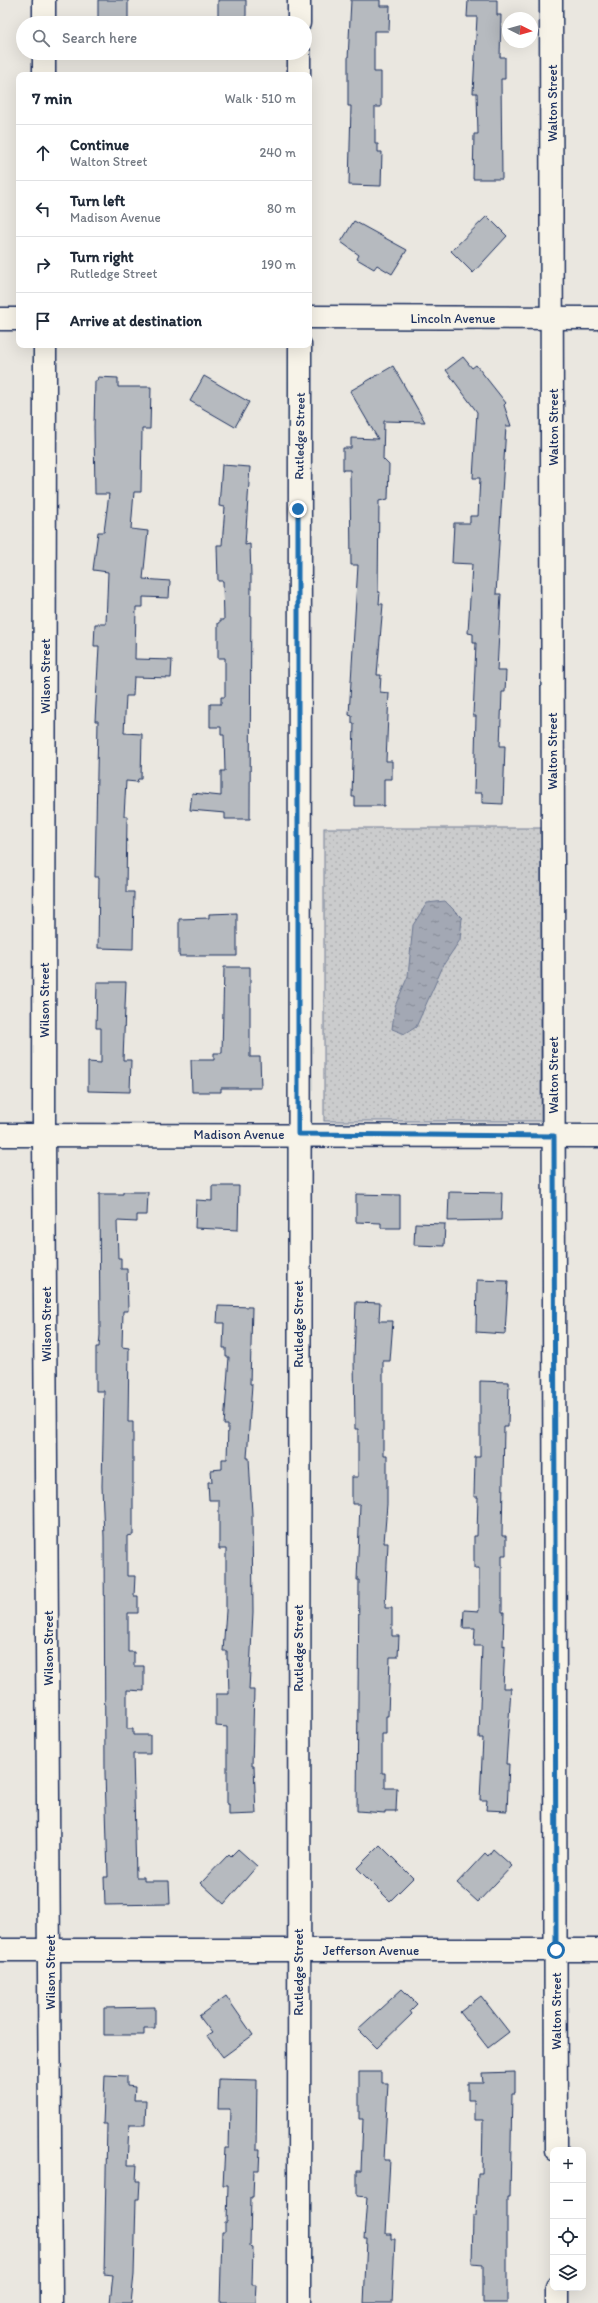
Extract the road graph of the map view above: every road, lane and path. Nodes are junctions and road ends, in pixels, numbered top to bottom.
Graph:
1 (44, 0) edge
2 (299, 0) edge
3 (551, 0) edge
4 (44, 16) edge
5 (299, 16) edge
6 (44, 60) edge
7 (299, 60) edge
8 (44, 72) edge
9 (299, 72) edge
10 (312, 317) edge
11 (598, 318) edge
12 (0, 319) edge
13 (16, 319) edge
14 (553, 319) junction
15 (45, 348) edge
16 (300, 348) edge
17 (298, 1134) junction
18 (0, 1135) edge
19 (44, 1135) junction
20 (554, 1136) junction
21 (598, 1136) edge
22 (0, 1950) edge
23 (50, 1950) junction
24 (298, 1950) junction
25 (556, 1950) junction
26 (598, 1950) edge
27 (556, 2147) edge
28 (557, 2291) edge
29 (51, 2303) edge
30 (299, 2303) edge
31 (557, 2303) edge

1 - 4 street
2 - 5 street
3 - 14 street, Walton Street
6 - 8 street
7 - 9 street
10 - 14 street, Lincoln Avenue
11 - 14 street, Lincoln Avenue
12 - 13 street
14 - 20 street, Walton Street
15 - 19 street, Wilson Street
16 - 17 street, Rutledge Street
17 - 19 street, Madison Avenue
17 - 20 street, Madison Avenue
17 - 24 street, Rutledge Street
18 - 19 street, Madison Avenue
19 - 23 street, Wilson Street
20 - 21 street, Madison Avenue
20 - 25 street, Walton Street
22 - 23 street, Jefferson Avenue
23 - 24 street, Jefferson Avenue
23 - 29 street, Wilson Street
24 - 25 street, Jefferson Avenue
24 - 30 street, Rutledge Street
25 - 26 street, Jefferson Avenue
25 - 27 street, Walton Street
28 - 31 street

